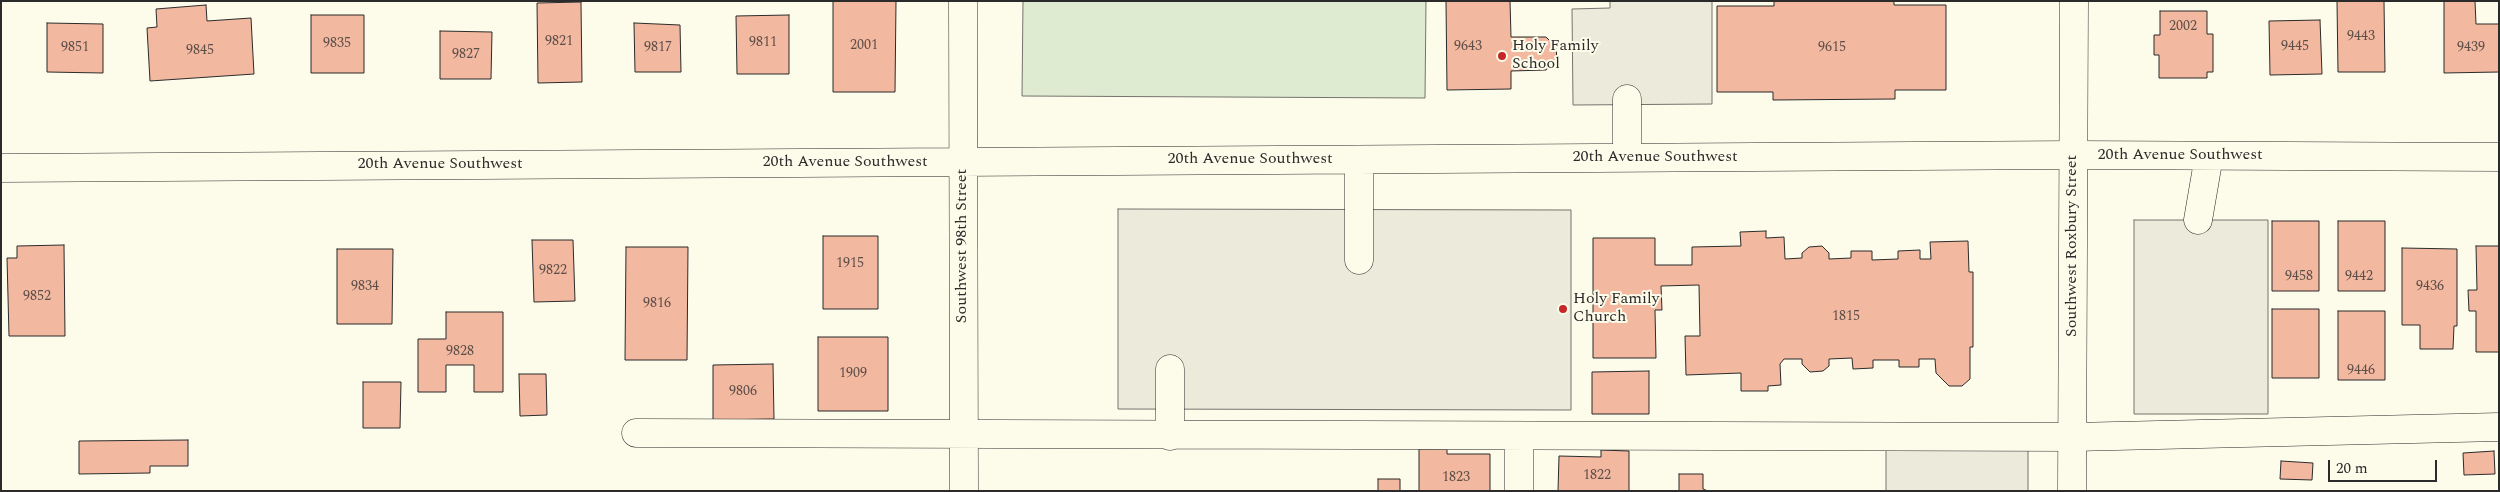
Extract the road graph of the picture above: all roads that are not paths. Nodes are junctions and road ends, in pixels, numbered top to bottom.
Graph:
1 (962, 1) edge
2 (2074, 1) edge
3 (1628, 99) dead end
4 (2074, 155) junction
5 (2209, 156) junction
6 (2499, 157) edge
7 (1627, 158) junction
8 (1359, 160) junction
9 (963, 162) junction
10 (1, 168) edge
11 (2198, 220) dead end
12 (1359, 260) dead end
13 (1170, 369) dead end
14 (2499, 427) edge
15 (636, 433) dead end
16 (964, 436) junction
17 (1170, 436) junction
18 (1519, 436) junction
19 (2072, 437) junction
20 (964, 491) edge
21 (1519, 491) edge
22 (2072, 491) edge

1 - 9 street, Southwest 98th Street
2 - 4 street, Southwest Roxbury Street
3 - 7 street
4 - 5 street, 20th Avenue Southwest
4 - 7 street, 20th Avenue Southwest
4 - 19 street, Southwest Roxbury Street
5 - 6 street, 20th Avenue Southwest
5 - 11 street
7 - 8 street, 20th Avenue Southwest
8 - 9 street, 20th Avenue Southwest
8 - 12 street
9 - 10 street, 20th Avenue Southwest
9 - 16 street, Southwest 98th Street
13 - 17 street
14 - 19 street
15 - 16 street
16 - 17 street
16 - 20 street, Southwest 98th Street
17 - 18 street
18 - 19 street
18 - 21 street
19 - 22 street, Southwest Roxbury Street

